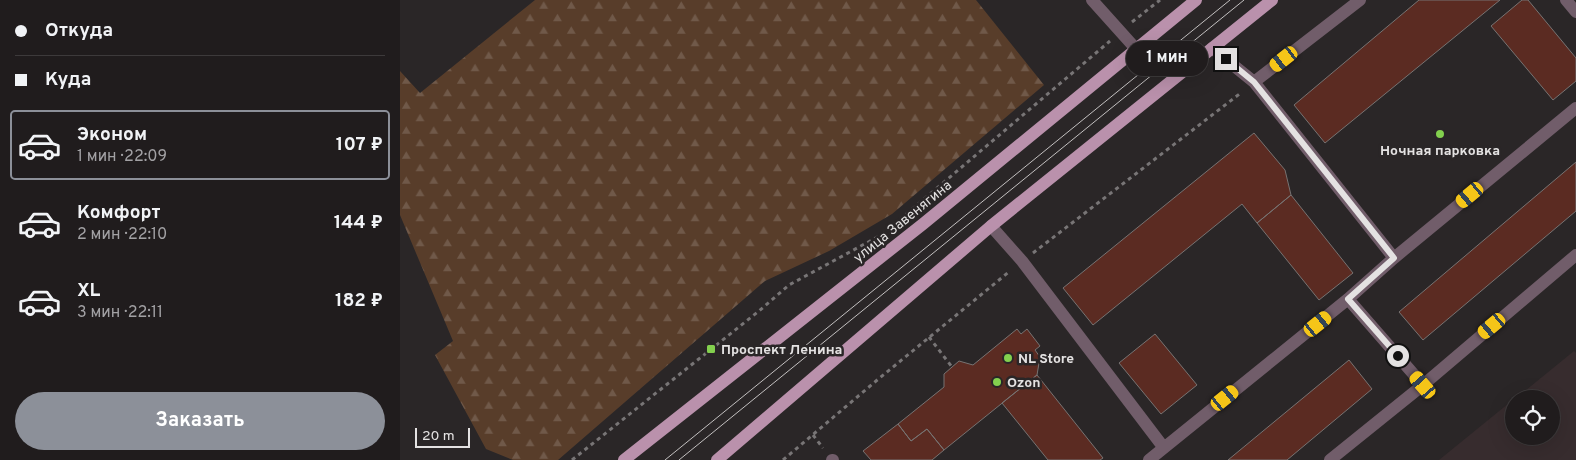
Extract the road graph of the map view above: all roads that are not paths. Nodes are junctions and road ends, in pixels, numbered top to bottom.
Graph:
1 (1092, 0) edge
2 (1196, 0) edge
3 (1272, 0) edge
4 (1360, 0) edge
5 (1566, 0) edge
6 (1576, 12) edge
7 (1212, 48) junction
8 (1136, 49) junction
9 (1254, 82) junction
10 (1576, 108) edge
11 (991, 226) junction
12 (1576, 255) edge
13 (1394, 258) junction
14 (1348, 299) junction
15 (1423, 385) junction
16 (1164, 448) junction
17 (624, 460) edge
18 (717, 460) edge
19 (1149, 460) edge
20 (1330, 460) edge

1 - 8 lane
2 - 8 main road, улица Завенягина
3 - 7 main road
4 - 9 lane
5 - 6 lane
7 - 9 lane
7 - 11 main road
8 - 17 main road, улица Завенягина
9 - 13 lane
10 - 13 lane
11 - 16 lane
11 - 18 main road
12 - 15 lane
13 - 14 lane
14 - 15 lane
14 - 16 lane
15 - 20 lane
16 - 19 lane

